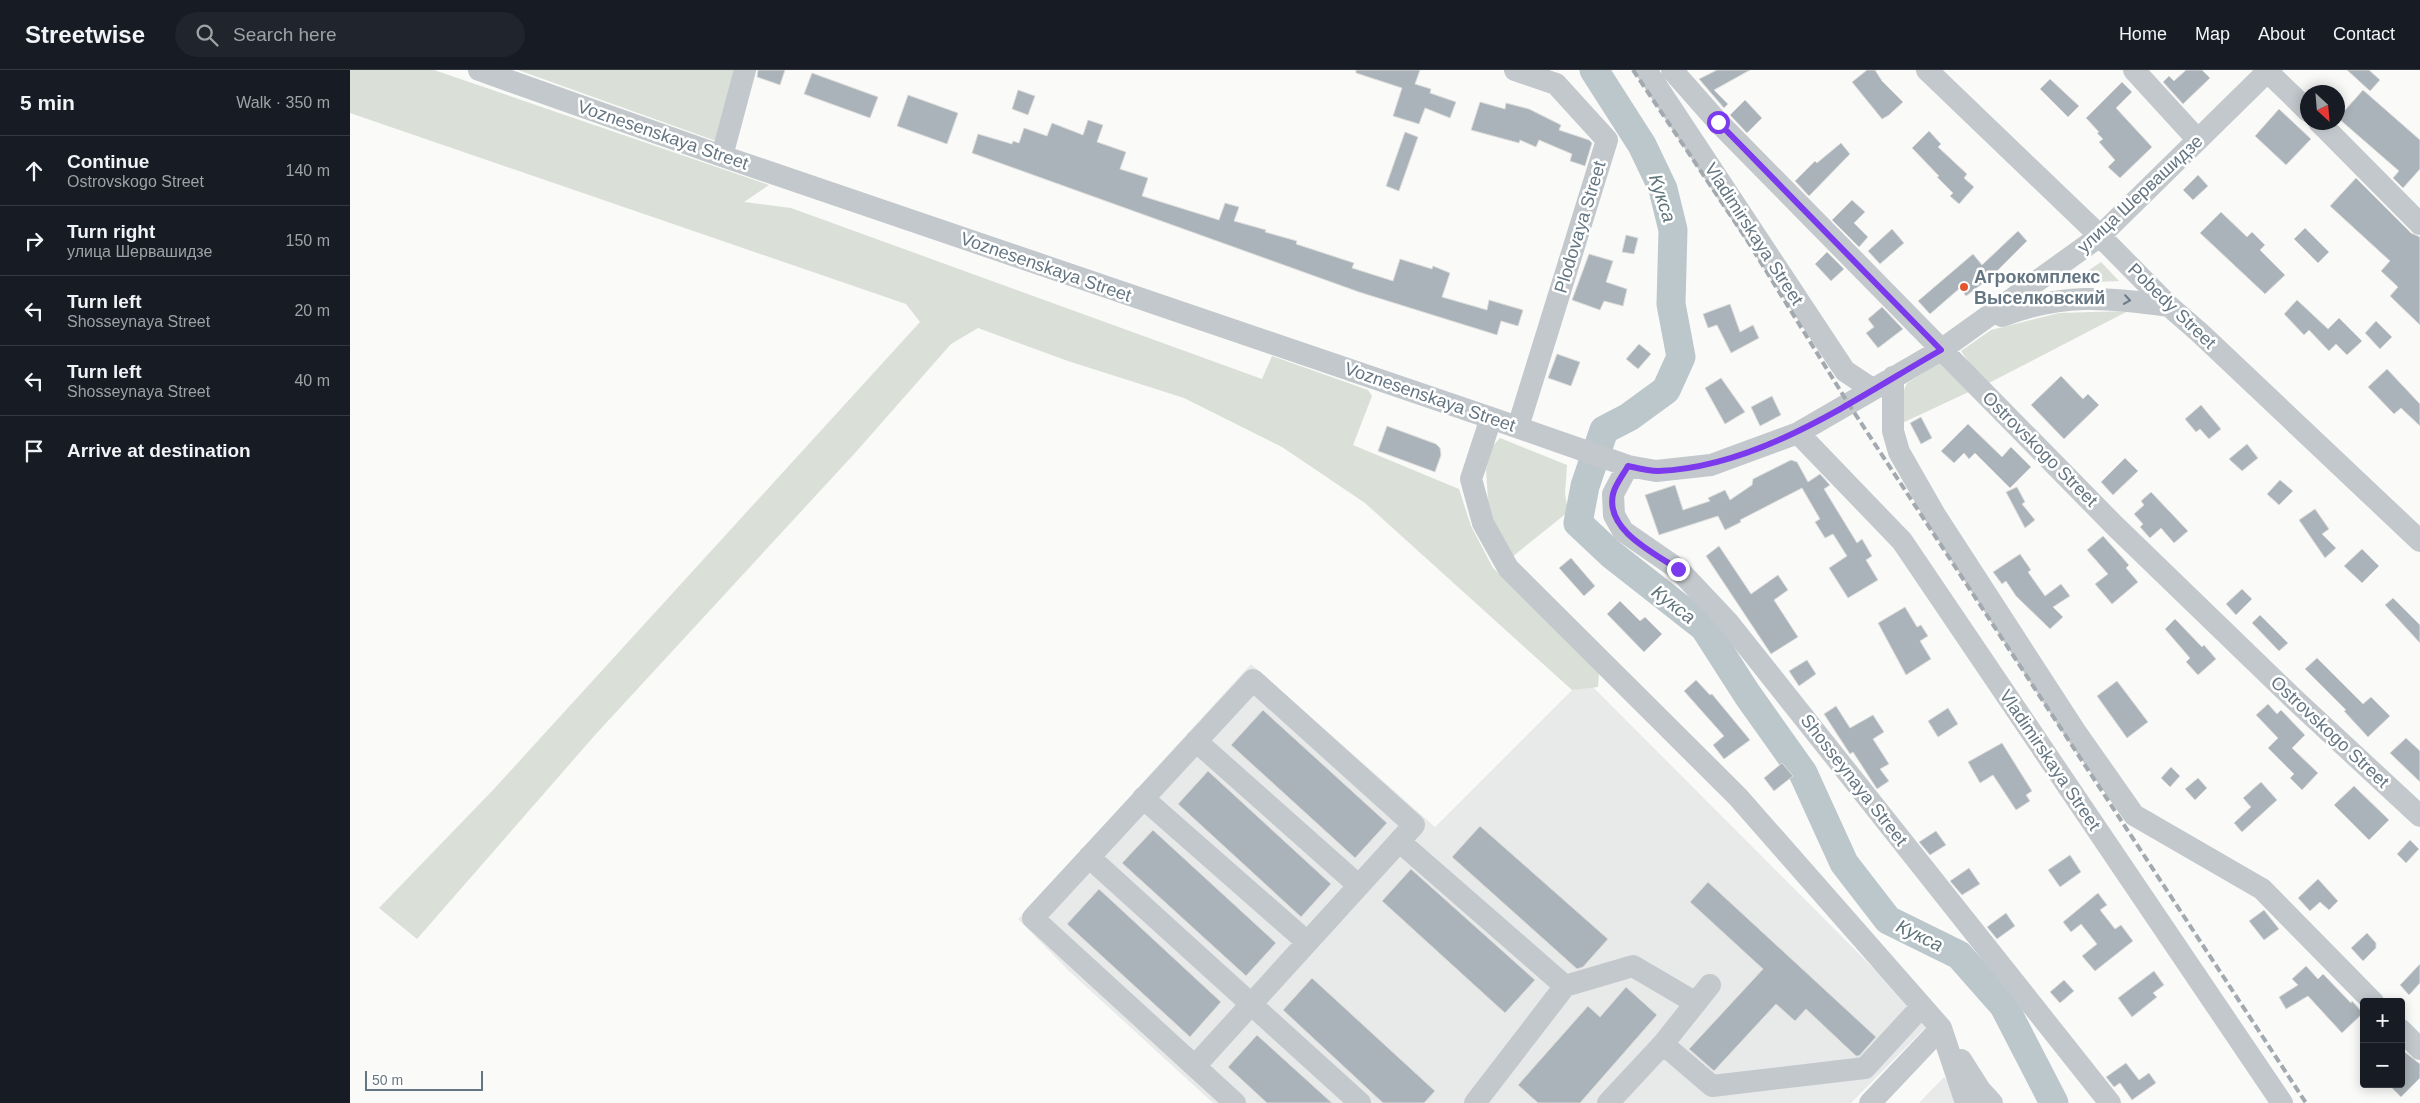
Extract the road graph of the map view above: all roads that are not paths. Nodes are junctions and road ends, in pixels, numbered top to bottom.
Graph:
1 (480, 70) edge
2 (745, 70) edge
3 (1515, 70) edge
4 (1646, 70) edge
5 (1672, 70) edge
6 (1926, 70) edge
7 (2134, 70) edge
8 (2269, 71) edge
9 (1554, 77) edge
10 (2300, 104) edge
11 (2326, 130) edge
12 (2198, 140) junction
13 (722, 156) junction
14 (2420, 224) edge
15 (2100, 236) junction
16 (2169, 306) junction
17 (1977, 326) junction
18 (1941, 350) junction
19 (1893, 377) junction
20 (1872, 389) junction
21 (1492, 418) junction
22 (1518, 427) junction
23 (1798, 433) junction
24 (1621, 464) junction
25 (2420, 541) edge
26 (1196, 742) junction
27 (1143, 798) junction
28 (2420, 816) edge
29 (1400, 842) junction
30 (1089, 857) junction
31 (1358, 885) junction
32 (1307, 942) junction
33 (1710, 985) dead end
34 (1565, 986) junction
35 (2370, 998) edge
36 (1696, 1002) junction
37 (1252, 1005) junction
38 (1922, 1006) junction
39 (1941, 1028) junction
40 (2405, 1034) edge
41 (1663, 1044) junction
42 (2420, 1049) edge
43 (1195, 1066) junction
44 (1235, 1103) edge
45 (1360, 1103) edge
46 (1475, 1103) edge
47 (1608, 1103) edge
48 (1870, 1103) edge
49 (1966, 1103) edge
50 (1992, 1103) edge
51 (2110, 1103) edge
52 (2282, 1103) edge

1 - 13 street, Voznesenskaya Street
2 - 13 street
3 - 9 street, Plodovaya Street
4 - 20 street, Vladimirskaya Street
5 - 18 street, Ostrovskogo Street
6 - 15 street, Pobedy Street
7 - 12 street
8 - 10 street
8 - 12 street, улица Шервашидзе
9 - 22 street, Plodovaya Street
11 - 14 street
12 - 15 street, улица Шервашидзе
13 - 21 street, Voznesenskaya Street
15 - 16 street, Pobedy Street
15 - 17 street, улица Шервашидзе
17 -> 16 street, улица Шервашидзе
16 - 25 street, Pobedy Street
17 - 18 street, улица Шервашидзе
18 - 19 street, улица Шервашидзе
18 - 28 street, Ostrovskogo Street
19 - 20 street, улица Шервашидзе
19 - 35 street
20 - 23 street, улица Шервашидзе
21 - 22 street, Voznesenskaya Street
21 - 38 street
22 - 24 street, Voznesenskaya Street
23 - 24 street, улица Шервашидзе
23 - 52 street, Vladimirskaya Street
24 - 51 street, Shosseynaya Street
26 - 27 street
26 - 29 street
26 - 31 street
27 - 30 street
27 - 32 street
29 - 31 street
29 - 34 street
30 - 37 street
30 - 43 street
31 - 32 street
32 - 37 street
33 - 36 street
34 - 36 street
34 - 46 street
36 - 41 street
37 - 43 street
37 - 45 street
38 - 39 street
38 - 41 street
39 - 48 street
39 - 49 street
39 - 50 street
40 - 42 street
41 - 47 street
43 - 44 street

